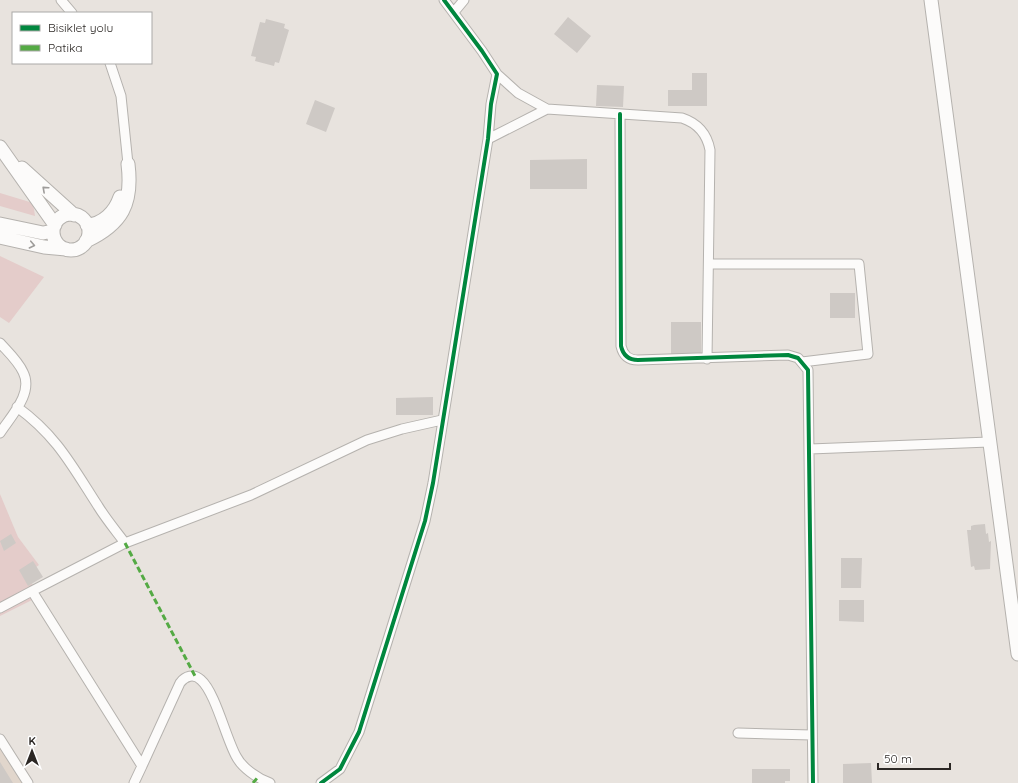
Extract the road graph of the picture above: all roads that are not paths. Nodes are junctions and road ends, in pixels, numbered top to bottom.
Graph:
1 (61, 0) edge
2 (444, 0) edge
3 (464, 0) edge
4 (932, 0) edge
5 (71, 12) edge
6 (454, 12) junction
7 (110, 64) edge
8 (497, 74) junction
9 (547, 109) junction
10 (620, 114) junction
11 (488, 139) junction
12 (3, 150) edge
13 (128, 164) junction
14 (74, 215) junction
15 (0, 224) edge
16 (87, 225) junction
17 (54, 228) junction
18 (0, 237) edge
19 (86, 241) junction
20 (66, 249) junction
21 (709, 264) junction
22 (0, 343) edge
23 (707, 359) junction
24 (802, 362) junction
25 (17, 407) junction
26 (442, 420) junction
27 (0, 433) edge
28 (990, 442) junction
29 (810, 449) junction
30 (125, 543) junction
31 (32, 591) junction
32 (0, 608) edge
33 (1018, 654) edge
34 (738, 733) dead end
35 (812, 735) junction
36 (0, 740) edge
37 (142, 766) junction
38 (28, 783) edge
39 (134, 783) edge
40 (270, 783) edge
41 (321, 783) edge
42 (812, 783) edge

1 - 5 street
2 - 6 street
3 - 6 street
4 - 28 street
6 - 8 street
7 - 13 street
8 - 9 street
8 - 11 street
9 - 10 street
9 - 11 street
10 - 21 street
10 - 23 street
11 - 26 street
14 -> 12 street
12 - 17 street
13 - 16 street
13 - 19 street
14 - 16 street
14 - 17 street
15 - 17 street
16 - 19 street
17 - 20 street
18 -> 20 street
19 - 20 street
21 - 23 street
21 - 24 street
22 - 25 street
23 - 24 street
24 - 29 street
25 - 27 street
25 - 30 street
26 - 30 street
26 - 41 street
28 - 29 street
28 - 33 street
29 - 35 street
30 - 31 street
31 - 32 street
31 - 37 street
34 - 35 street
35 - 42 street
36 - 38 street
37 - 39 street
37 - 40 street

